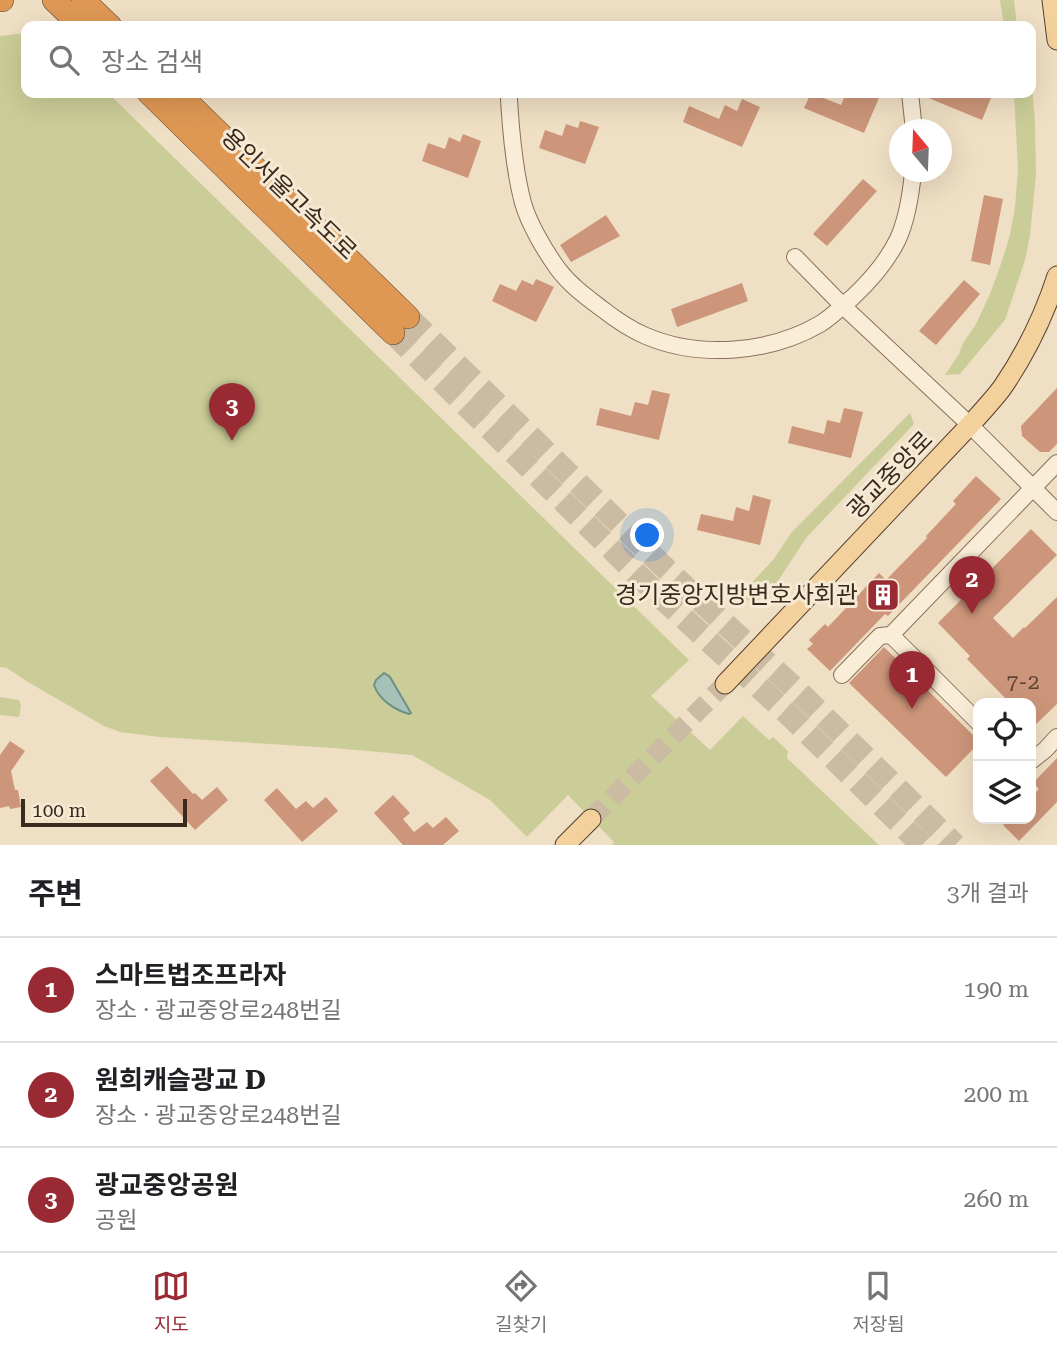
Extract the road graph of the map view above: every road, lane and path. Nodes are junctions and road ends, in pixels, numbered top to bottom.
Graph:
1 (54, 0) edge
2 (83, 0) edge
3 (1052, 0) edge
4 (76, 21) edge
5 (105, 21) edge
6 (1057, 40) edge
7 (163, 98) edge
8 (911, 98) edge
9 (509, 99) dead end
10 (913, 119) edge
11 (911, 182) edge
12 (795, 257) dead end
13 (1057, 276) edge
14 (843, 306) junction
15 (401, 325) tunnel mouth
16 (970, 425) junction
17 (1057, 463) edge
18 (1032, 488) junction
19 (1057, 512) edge
20 (891, 635) junction
21 (842, 675) dead end
22 (725, 684) tunnel mouth
23 (973, 717) edge
24 (1057, 737) edge
25 (1036, 757) edge
26 (591, 818) tunnel mouth
27 (565, 845) edge

1 - 4 highway
2 - 5 highway
3 - 6 main road
7 - 15 highway, 용인서울고속도로
8 - 10 street
9 - 14 street
11 - 14 street
12 - 14 street
13 - 16 main road, 광교중앙로
14 - 16 street
16 - 18 street
16 - 22 main road, 광교중앙로
17 - 18 street
18 - 19 street
18 - 20 street
20 - 21 street
20 - 23 street
24 - 25 street
26 - 27 main road

